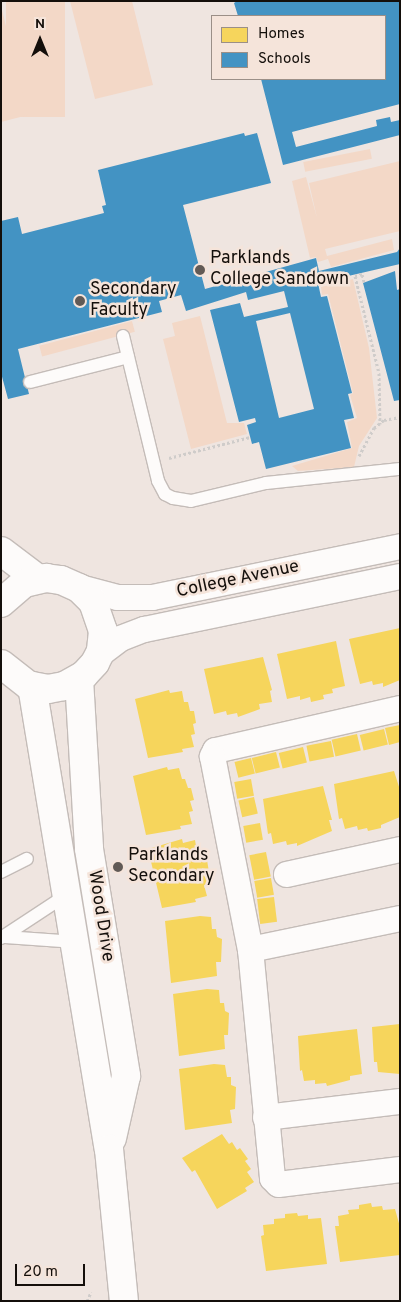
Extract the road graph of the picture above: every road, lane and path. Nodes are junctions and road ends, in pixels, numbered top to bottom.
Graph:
1 (364, 282) dead end
2 (123, 336) dead end
3 (128, 356) junction
4 (30, 382) dead end
5 (400, 417) edge
6 (380, 424) junction
7 (250, 437) dead end
8 (154, 462) junction
9 (400, 469) edge
10 (356, 473) junction
11 (400, 546) edge
12 (1, 551) edge
13 (400, 576) edge
14 (38, 579) junction
15 (76, 586) junction
16 (1, 603) edge
17 (99, 654) junction
18 (3, 667) edge
19 (79, 679) junction
20 (32, 686) junction
21 (400, 708) edge
22 (400, 849) edge
23 (27, 859) dead end
24 (1, 872) edge
25 (286, 874) dead end
26 (68, 894) junction
27 (400, 918) edge
28 (3, 937) edge
29 (76, 942) junction
30 (250, 949) junction
31 (400, 1101) edge
32 (265, 1117) junction
33 (109, 1149) junction
34 (400, 1169) edge
35 (91, 1292) dead end
36 (87, 1301) edge
37 (124, 1301) edge

1 - 6 path
2 - 3 lane
3 - 4 lane
3 - 8 lane
5 - 6 path
6 - 10 path
7 - 8 path
8 - 10 lane
9 - 10 lane
11 - 15 street, College Avenue
12 - 14 street
13 - 17 street, College Avenue
14 - 15 street
14 - 16 street
15 - 17 street
17 - 19 street
18 - 20 street
19 - 20 street
19 - 33 street, Wood Drive
20 - 26 street, Wood Drive
21 - 30 street
22 - 25 street
23 - 24 lane
26 - 28 lane
26 - 29 street, Wood Drive
27 - 30 street
28 - 29 lane
29 - 33 street, Wood Drive
30 - 32 street
31 - 32 street
32 - 34 street
33 - 37 street, Wood Drive
35 - 36 path

